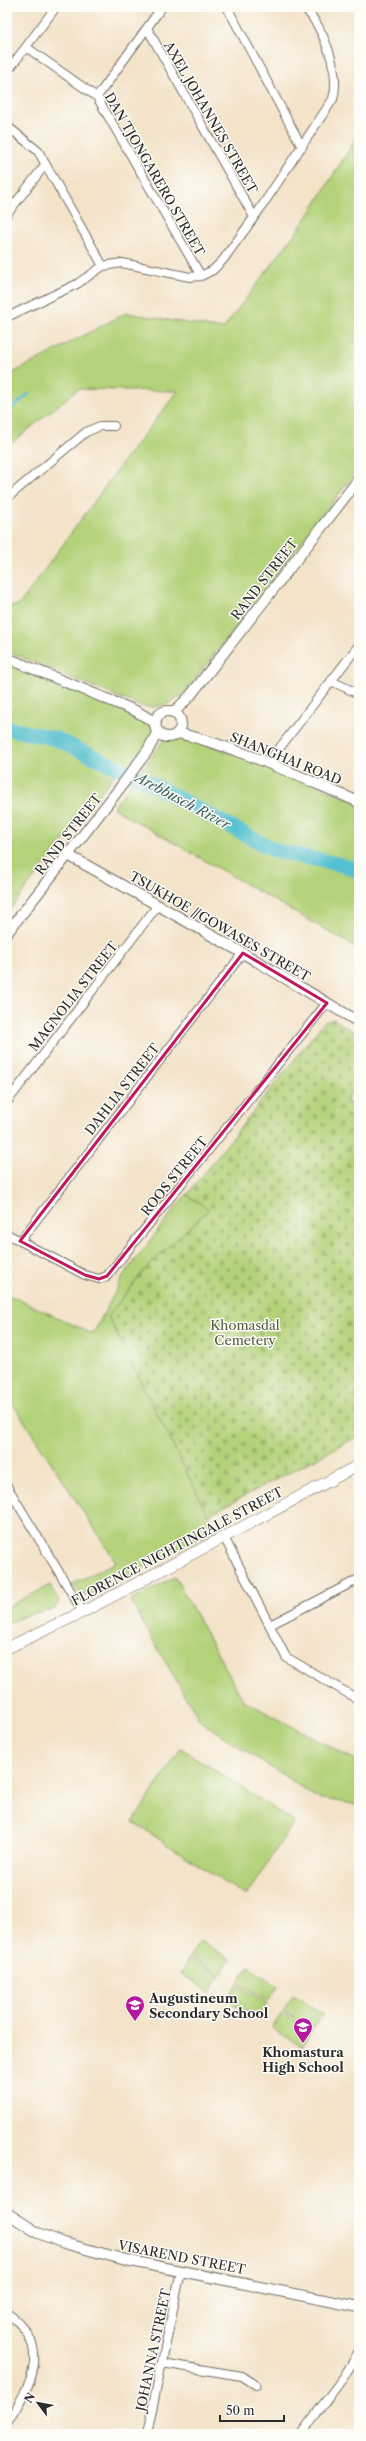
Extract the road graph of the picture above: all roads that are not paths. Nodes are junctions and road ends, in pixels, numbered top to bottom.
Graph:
1 (56, 7) edge
2 (162, 7) edge
3 (227, 7) edge
4 (304, 7) edge
5 (147, 28) junction
6 (26, 47) junction
7 (7, 72) edge
8 (97, 97) junction
9 (7, 126) edge
10 (302, 147) junction
11 (45, 165) junction
12 (7, 214) edge
13 (254, 217) junction
14 (103, 266) junction
15 (201, 276) junction
16 (7, 317) edge
17 (114, 426) dead end
18 (359, 479) edge
19 (7, 498) edge
20 (359, 645) edge
21 (7, 658) edge
22 (331, 681) junction
23 (359, 694) edge
24 (178, 722) junction
25 (160, 726) junction
26 (268, 763) junction
27 (359, 802) edge
28 (68, 855) junction
29 (158, 905) junction
30 (7, 933) edge
31 (243, 953) junction
32 (327, 1003) junction
33 (359, 1022) edge
34 (7, 1102) edge
35 (7, 1234) edge
36 (20, 1241) junction
37 (359, 1465) edge
38 (7, 1486) edge
39 (224, 1537) junction
40 (359, 1578) edge
41 (83, 1612) junction
42 (270, 1625) junction
43 (7, 1648) edge
44 (359, 1700) edge
45 (7, 2213) edge
46 (181, 2270) junction
47 (359, 2307) edge
48 (7, 2313) edge
49 (359, 2352) edge
50 (162, 2363) junction
51 (256, 2385) dead end
52 (7, 2423) edge
53 (147, 2434) edge
54 (300, 2434) edge

1 - 6 street
2 - 5 street
3 - 10 street
4 - 10 street
5 - 8 street
5 - 13 street, AXEL JOHANNES STREET
6 - 7 street
6 - 8 street, DAN TJONGARERO STREET
8 - 15 street, DAN TJONGARERO STREET
9 - 11 street
10 - 13 street
11 - 12 street
11 - 14 street
13 - 15 street
14 - 15 street
14 - 16 street
17 - 19 street
18 - 24 street, RAND STREET
20 - 22 street
21 - 25 street
22 - 23 street
22 - 26 street
24 - 25 street
24 - 25 street
24 - 26 street, SHANGHAI ROAD
25 - 28 street, RAND STREET
26 - 27 street, SHANGHAI ROAD
28 - 29 street, TSUKHOE //GOWASES STREET
28 - 30 street, RAND STREET
29 - 31 street, TSUKHOE //GOWASES STREET
29 - 34 street, MAGNOLIA STREET
31 - 32 street, TSUKHOE //GOWASES STREET
31 - 36 street, DAHLIA STREET
32 - 33 street, TSUKHOE //GOWASES STREET
32 - 36 street, ROOS STREET
35 - 36 street, ROOS STREET
37 - 39 main road, FLORENCE NIGHTINGALE STREET
38 - 41 street
39 - 41 main road, FLORENCE NIGHTINGALE STREET
39 - 42 street
40 - 42 street
41 - 43 main road, FLORENCE NIGHTINGALE STREET
42 - 44 street
45 - 46 street, VISAREND STREET
46 - 47 street, VISAREND STREET
46 - 50 street, JOHANNA STREET
48 - 52 street
49 - 54 street
50 - 51 street
50 - 53 street, JOHANNA STREET

